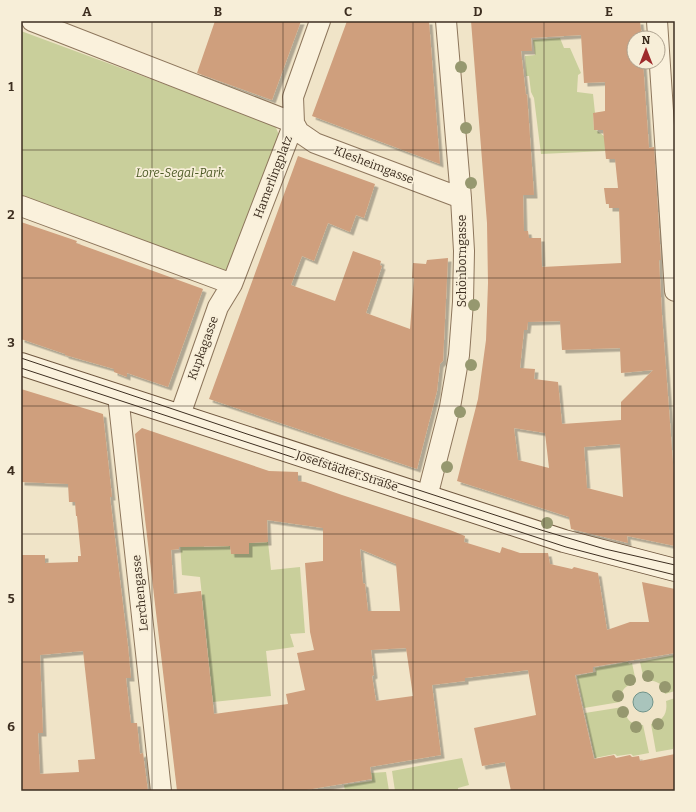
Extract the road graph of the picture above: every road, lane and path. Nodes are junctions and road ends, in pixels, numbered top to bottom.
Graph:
1 (32, 21) edge
2 (320, 21) edge
3 (446, 21) edge
4 (657, 21) edge
5 (294, 123) junction
6 (461, 198) junction
7 (21, 206) edge
8 (673, 235) edge
9 (232, 284) junction
10 (675, 291) edge
11 (21, 364) edge
12 (118, 395) junction
13 (180, 415) junction
14 (427, 497) junction
15 (675, 570) edge
16 (161, 791) edge

1 - 5 street, Hamerlingplatz
2 - 5 street
3 - 6 street, Schönborngasse
4 - 8 street
5 - 6 street, Klesheimgasse
5 - 9 street, Hamerlingplatz
6 - 14 street, Schönborngasse
7 - 9 street
8 - 10 street
9 - 13 street, Kupkagasse
11 - 12 street, Josefstädter Straße
12 - 13 street, Josefstädter Straße
12 - 16 street, Lerchengasse
13 - 14 street, Josefstädter Straße
14 - 15 street, Josefstädter Straße

